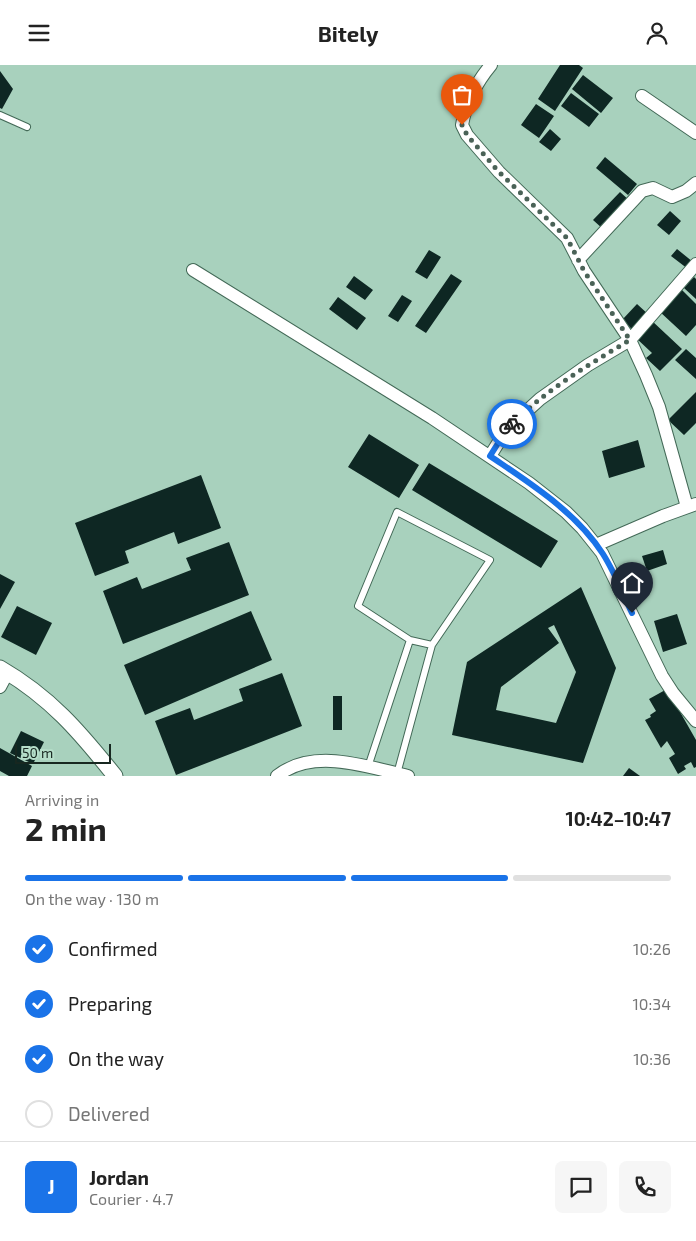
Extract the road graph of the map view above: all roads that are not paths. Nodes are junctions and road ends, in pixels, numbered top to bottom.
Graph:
1 (491, 65) edge
2 (642, 96) dead end
3 (0, 115) edge
4 (27, 127) dead end
5 (696, 133) edge
6 (696, 183) edge
7 (578, 260) junction
8 (696, 264) edge
9 (193, 270) dead end
10 (630, 340) junction
11 (490, 456) junction
12 (686, 507) edge
13 (596, 545) junction
14 (410, 640) junction
15 (432, 645) junction
16 (4, 670) edge
17 (0, 687) edge
18 (696, 721) edge
19 (368, 767) junction
20 (402, 775) edge
21 (115, 776) edge
22 (277, 776) edge

1 - 7 street
2 - 5 street
3 - 4 lane
6 - 7 street
7 - 10 street
8 - 10 street
9 - 11 street
10 - 11 street
10 - 12 street
11 - 13 street
12 - 13 street
13 - 18 street
14 - 15 lane
14 - 15 lane
14 - 19 lane
15 - 20 lane
16 - 17 street
16 - 21 street
19 - 20 street
19 - 22 street

